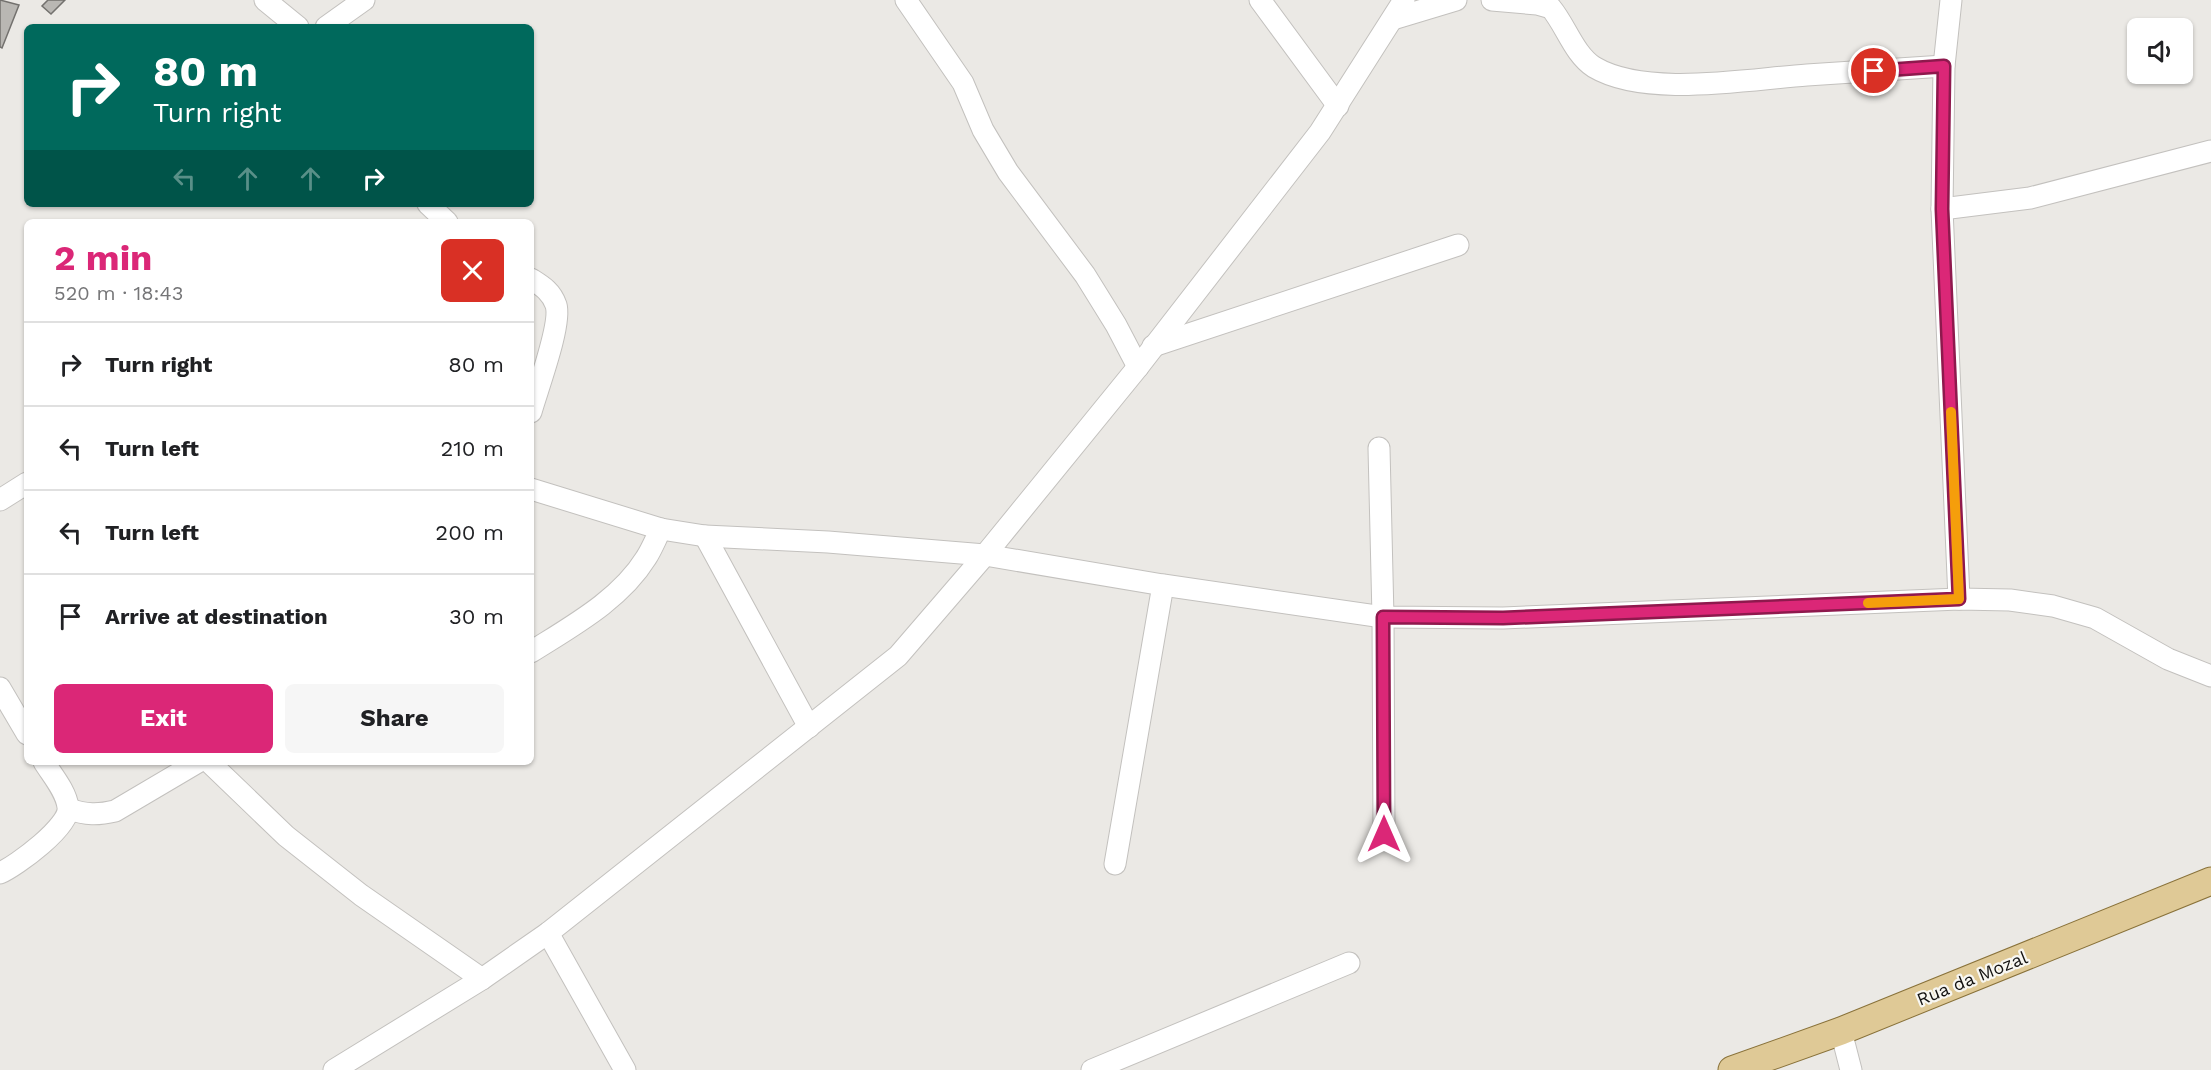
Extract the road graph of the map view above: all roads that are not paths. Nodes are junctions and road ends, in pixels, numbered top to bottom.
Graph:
1 (265, 0) edge
2 (364, 0) edge
3 (906, 0) edge
4 (1260, 0) edge
5 (1404, 0) edge
6 (1456, 0) edge
7 (1492, 0) edge
8 (1951, 0) edge
9 (1393, 19) junction
10 (294, 24) edge
11 (330, 24) edge
12 (1944, 66) junction
13 (1338, 106) junction
14 (2211, 151) edge
15 (431, 207) edge
16 (1942, 209) junction
17 (444, 219) edge
18 (1458, 245) dead end
19 (534, 281) edge
20 (1153, 346) junction
21 (1138, 367) junction
22 (534, 402) edge
23 (1379, 448) dead end
24 (24, 485) edge
25 (534, 490) edge
26 (0, 500) edge
27 (661, 529) junction
28 (705, 536) junction
29 (985, 555) junction
30 (1163, 585) junction
31 (1959, 599) junction
32 (1383, 617) junction
33 (534, 650) edge
34 (2211, 676) edge
35 (0, 688) edge
36 (809, 727) junction
37 (24, 729) edge
38 (46, 765) edge
39 (193, 765) edge
40 (212, 765) edge
41 (69, 809) junction
42 (1384, 834) dead end
43 (1115, 864) dead end
44 (0, 873) edge
45 (2211, 882) edge
46 (548, 933) junction
47 (1349, 963) dead end
48 (482, 979) junction
49 (1841, 1031) junction
50 (334, 1070) edge
51 (625, 1070) edge
52 (1092, 1070) edge
53 (1732, 1070) edge
54 (1851, 1070) edge

1 - 10 street
2 - 11 street
3 - 21 street
4 - 13 street
5 - 9 street
6 - 9 street
7 - 12 street
8 - 12 street
9 - 13 street
12 - 16 street
13 - 20 street
14 - 16 street
15 - 17 street
16 - 31 street
18 - 20 street
19 - 22 street
20 - 21 street
21 - 29 street
23 - 32 street
24 - 26 street
25 - 27 street
27 - 28 street
27 - 33 street
28 - 29 street
28 - 36 street
29 - 30 street
29 - 36 street
30 - 32 street
30 - 43 street
31 - 32 street
31 - 34 street
32 - 42 street
35 - 37 street
36 - 46 street
38 - 41 street
39 - 41 street
40 - 48 street
41 - 44 street
45 - 49 main road, Rua da Mozal
46 - 48 street
46 - 51 street
47 - 52 street
48 - 50 street
49 - 53 main road, Rua da Mozal
49 - 54 street

